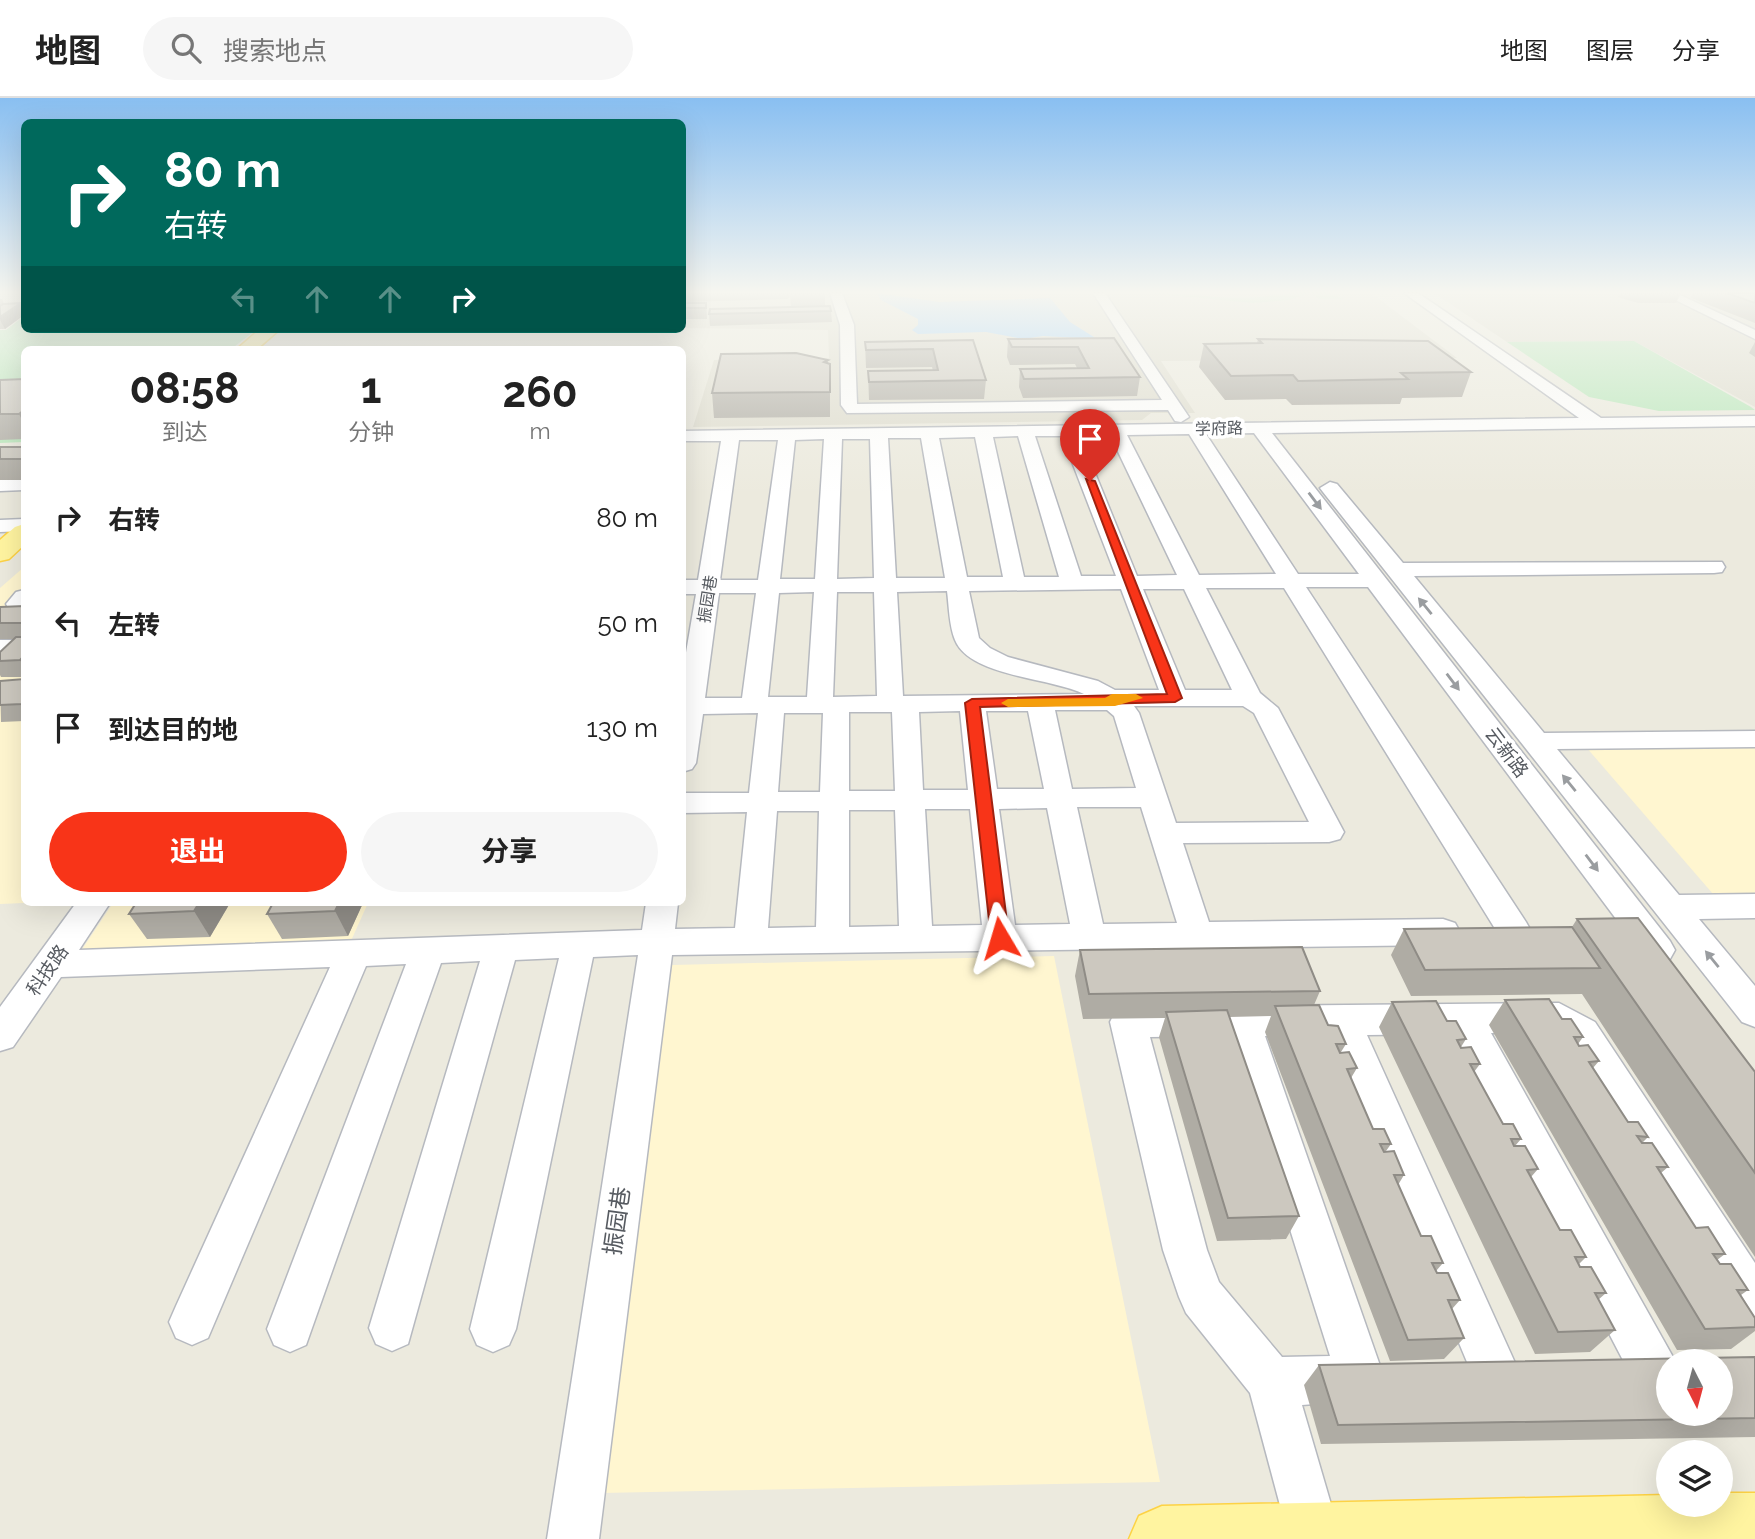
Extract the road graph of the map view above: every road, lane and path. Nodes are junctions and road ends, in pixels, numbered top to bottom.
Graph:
1 (848, 360) edge
2 (1143, 360) edge
3 (1485, 360) edge
4 (1506, 360) edge
5 (1173, 405) junction
6 (1755, 421) edge
7 (1595, 422) junction
8 (1571, 423) junction
9 (1270, 428) junction
10 (1191, 429) junction
11 (1116, 430) junction
12 (1025, 431) junction
13 (1069, 431) junction
14 (983, 432) junction
15 (879, 433) junction
16 (929, 433) junction
17 (833, 434) junction
18 (787, 435) junction
19 (686, 436) edge
20 (731, 436) junction
21 (21, 484) edge
22 (0, 485) edge
23 (21, 525) edge
24 (0, 526) edge
25 (21, 535) edge
26 (0, 553) edge
27 (1714, 567) dead end
28 (1386, 575) junction
29 (1290, 581) junction
30 (1191, 582) junction
31 (1072, 583) junction
32 (1132, 583) junction
33 (956, 584) junction
34 (1015, 584) junction
35 (885, 585) junction
36 (768, 586) junction
37 (828, 586) junction
38 (686, 587) edge
39 (709, 587) junction
40 (21, 647) edge
41 (0, 648) edge
42 (1175, 698) junction
43 (1249, 698) junction
44 (1113, 700) junction
45 (972, 703) junction
46 (1040, 703) junction
47 (897, 704) junction
48 (763, 705) junction
49 (828, 705) junction
50 (691, 706) junction
51 (686, 738) edge
52 (1755, 738) edge
53 (1535, 741) junction
54 (1154, 797) junction
55 (1060, 798) junction
56 (984, 799) junction
57 (909, 800) junction
58 (834, 801) junction
59 (763, 802) junction
60 (686, 803) edge
61 (1165, 833) junction
62 (92, 906) edge
63 (1755, 906) edge
64 (1670, 907) junction
65 (659, 923) edge
66 (1642, 929) junction
67 (1604, 930) edge
68 (1197, 935) junction
69 (1088, 936) junction
70 (1000, 938) junction
71 (916, 939) junction
72 (832, 940) junction
73 (750, 941) junction
74 (579, 945) junction
75 (501, 949) junction
76 (428, 952) junction
77 (353, 954) junction
78 (51, 964) junction
79 (1674, 971) edge
80 (1755, 1012) edge
81 (1464, 1019) junction
82 (1342, 1020) junction
83 (1242, 1021) junction
84 (0, 1036) edge
85 (1755, 1303) edge
86 (192, 1322) dead end
87 (392, 1328) dead end
88 (290, 1329) dead end
89 (493, 1329) dead end
90 (1656, 1362) edge
91 (1656, 1373) edge
92 (1603, 1374) edge
93 (1497, 1376) edge
94 (1271, 1381) junction
95 (1755, 1525) edge
96 (1314, 1535) junction
97 (573, 1539) edge
98 (1162, 1539) edge

1 - 5 street
2 - 5 street
3 - 8 street
4 - 7 street
5 - 10 street
6 - 7 street, 学府路
7 - 8 street, 学府路
8 - 9 street, 学府路
9 - 10 street, 学府路
9 - 28 street, 云新路
10 - 11 street, 学府路
10 - 29 street
11 - 13 street, 学府路
11 - 30 street
12 - 13 street, 学府路
12 - 14 street, 学府路
12 - 31 street
13 - 32 street
14 - 16 street, 学府路
14 - 34 street
15 - 16 street, 学府路
15 - 17 street, 学府路
15 - 35 street
16 - 33 street
17 - 18 street, 学府路
17 - 37 street
18 - 20 street, 学府路
18 - 36 street
19 - 20 street, 学府路
20 - 39 street, 振园巷
21 - 22 street
23 - 24 street
25 - 26 main road
27 - 28 street
28 - 29 street
53 -> 28 street, 云新路
28 -> 66 street, 云新路
29 - 30 street
29 - 68 street
30 - 32 street
30 - 43 street
31 - 32 street
31 - 34 street
32 - 42 street
33 - 34 street
33 - 35 street
33 - 44 street
35 - 37 street
35 - 47 street
36 - 37 street
36 - 39 street
36 - 48 street
37 - 49 street
38 - 39 street
39 - 50 street, 振园巷
40 - 41 street
42 - 43 street
42 - 44 street
43 - 61 street
44 - 46 street
44 - 54 street
45 - 46 street
45 - 47 street
45 - 56 street
46 - 55 street
47 - 49 street
47 - 57 street
48 - 49 street
48 - 50 street
48 - 59 street
49 - 58 street
50 - 51 street, 振园巷
52 - 53 street
64 -> 53 street, 云新路
54 - 55 street
54 - 61 street
55 - 56 street
55 - 69 street
56 - 57 street
56 - 70 street
57 - 58 street
57 - 71 street
58 - 59 street
58 - 72 street
59 - 60 street
59 - 73 street
61 - 68 street
62 - 78 street, 科技路
63 - 64 street
80 -> 64 street, 云新路
65 - 73 street
65 - 74 street
65 - 97 street, 振园巷
66 - 67 street
66 - 79 street, 云新路
68 - 69 street
69 - 70 street
70 - 71 street
71 - 72 street
72 - 73 street
74 - 75 street
74 - 89 street
75 - 76 street
75 - 87 street
76 - 77 street
76 - 88 street
77 - 78 street
77 - 86 street
78 - 84 street, 科技路
81 - 82 street
81 - 85 street
81 - 90 street
82 - 83 street
82 - 93 street
83 - 94 street
83 - 94 street
91 - 92 street
94 - 96 street
95 - 96 main road
96 - 98 main road

